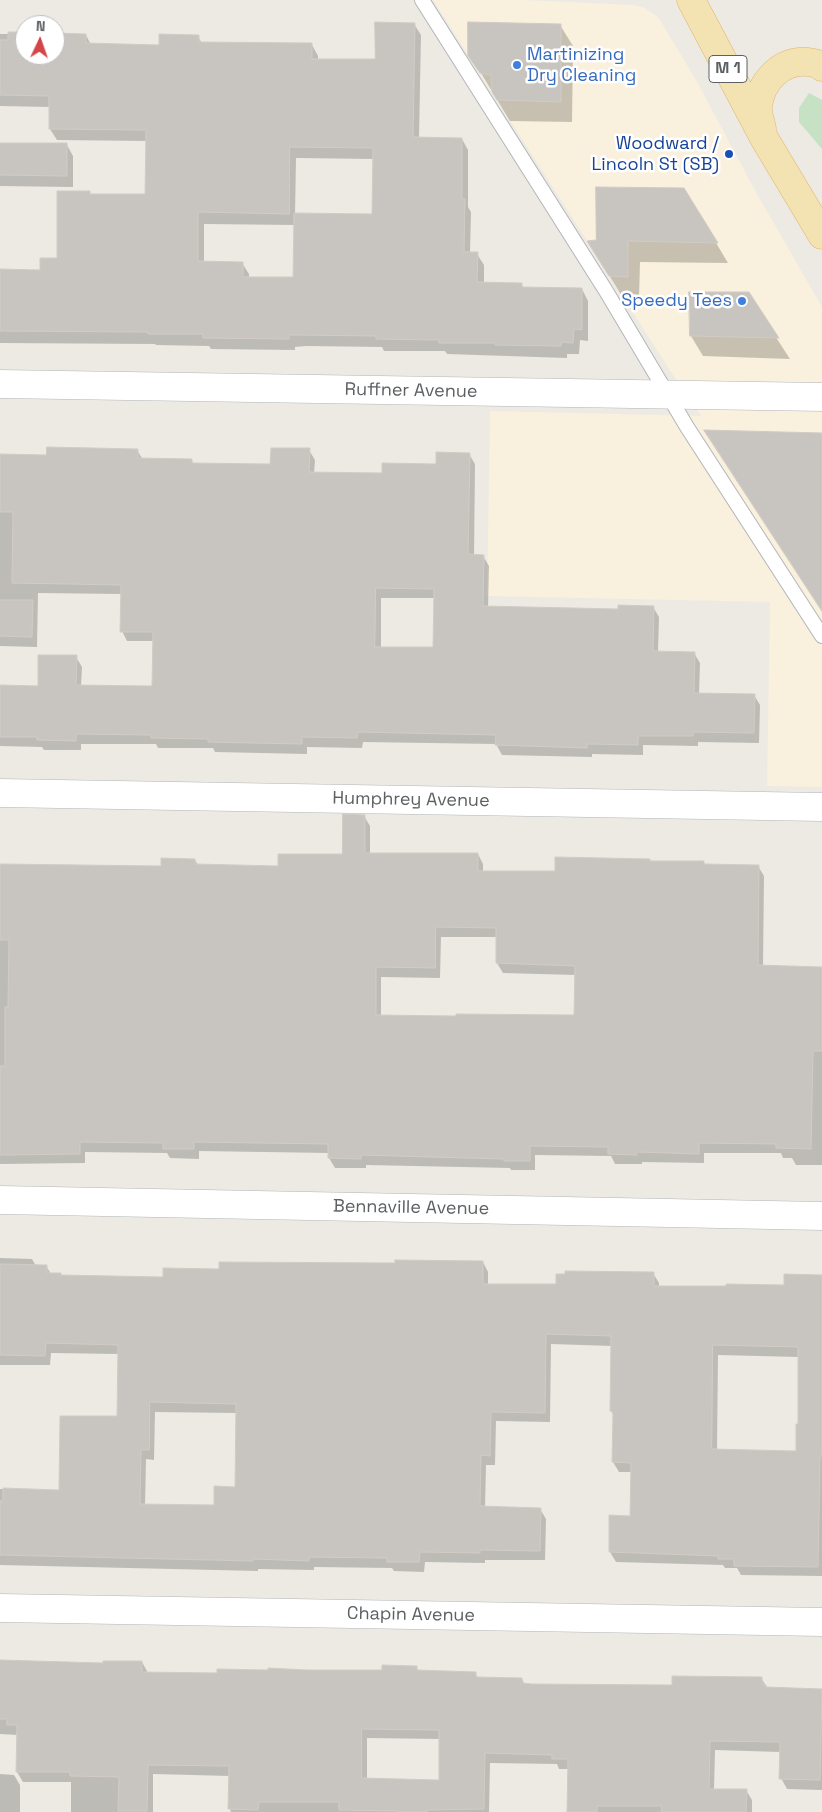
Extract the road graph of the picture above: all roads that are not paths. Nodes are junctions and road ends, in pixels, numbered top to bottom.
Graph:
1 (422, 0) edge
2 (691, 0) edge
3 (822, 67) edge
4 (764, 138) junction
5 (822, 236) edge
6 (0, 384) edge
7 (669, 395) junction
8 (822, 397) edge
9 (822, 636) edge
10 (0, 793) edge
11 (822, 807) edge
12 (0, 1200) edge
13 (822, 1216) edge
14 (0, 1608) edge
15 (822, 1622) edge

1 - 7 lane
2 - 4 main road, M 1
3 - 4 main road
4 - 5 main road, M 1
6 - 7 street, Ruffner Avenue
7 - 8 street, Ruffner Avenue
7 - 9 lane
10 - 11 street, Humphrey Avenue
12 - 13 street, Bennaville Avenue
14 - 15 street, Chapin Avenue

